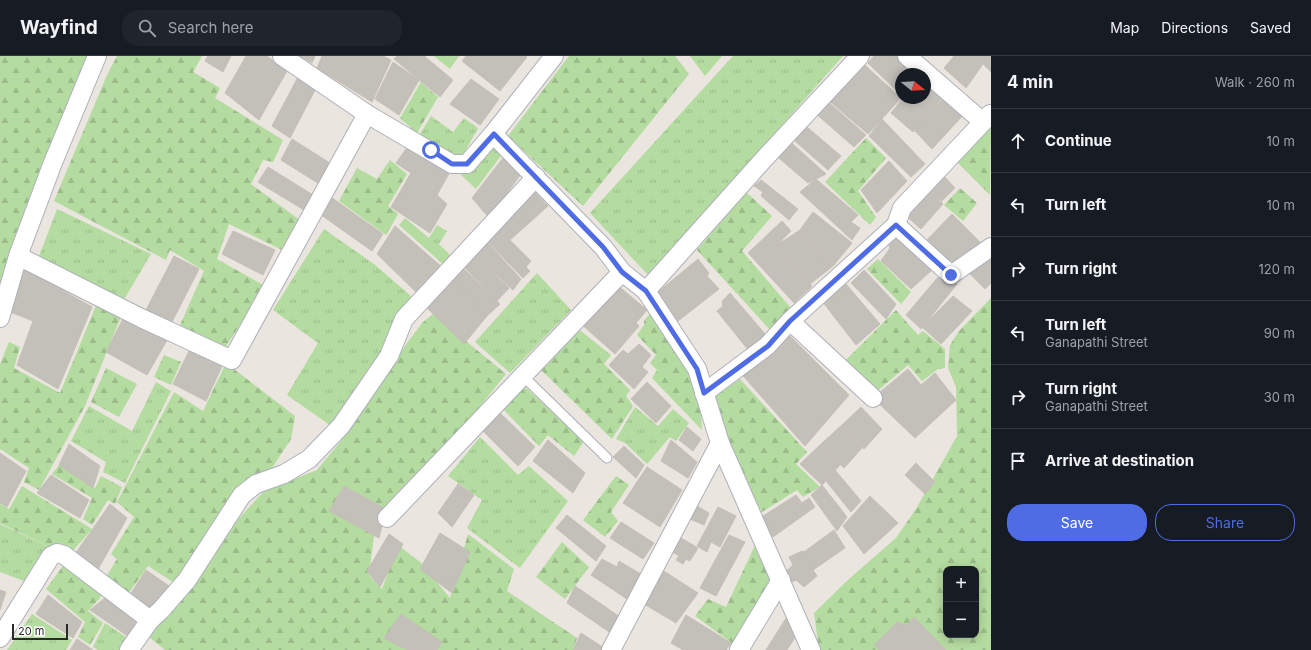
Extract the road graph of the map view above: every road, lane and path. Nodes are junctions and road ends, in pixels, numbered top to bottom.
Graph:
1 (97, 56) edge
2 (282, 56) edge
3 (554, 56) edge
4 (860, 56) edge
5 (907, 56) edge
6 (367, 114) junction
7 (987, 118) edge
8 (494, 134) junction
9 (536, 177) junction
10 (896, 225) junction
11 (991, 247) edge
12 (18, 256) junction
13 (622, 272) junction
14 (646, 291) junction
15 (0, 318) edge
16 (790, 321) junction
17 (522, 375) junction
18 (704, 393) junction
19 (873, 398) dead end
20 (720, 443) junction
21 (607, 458) dead end
22 (387, 518) dead end
23 (781, 580) junction
24 (150, 620) junction
25 (0, 638) edge
26 (129, 650) edge
27 (611, 650) edge
28 (739, 650) edge
29 (812, 650) edge

1 - 12 street
2 - 6 street
3 - 8 street
4 - 14 street
5 - 7 street
6 - 8 street
6 - 12 street
7 - 10 street
8 - 9 street
9 - 13 street
9 - 24 street
10 - 11 street
10 - 16 street
12 - 15 street
13 - 14 street
13 - 17 street
14 - 18 street
16 - 18 street
16 - 19 street
17 - 21 lane
17 - 22 street
18 - 20 street
20 - 23 street
20 - 27 street
23 - 28 street
23 - 29 street
24 - 25 street
24 - 26 street

